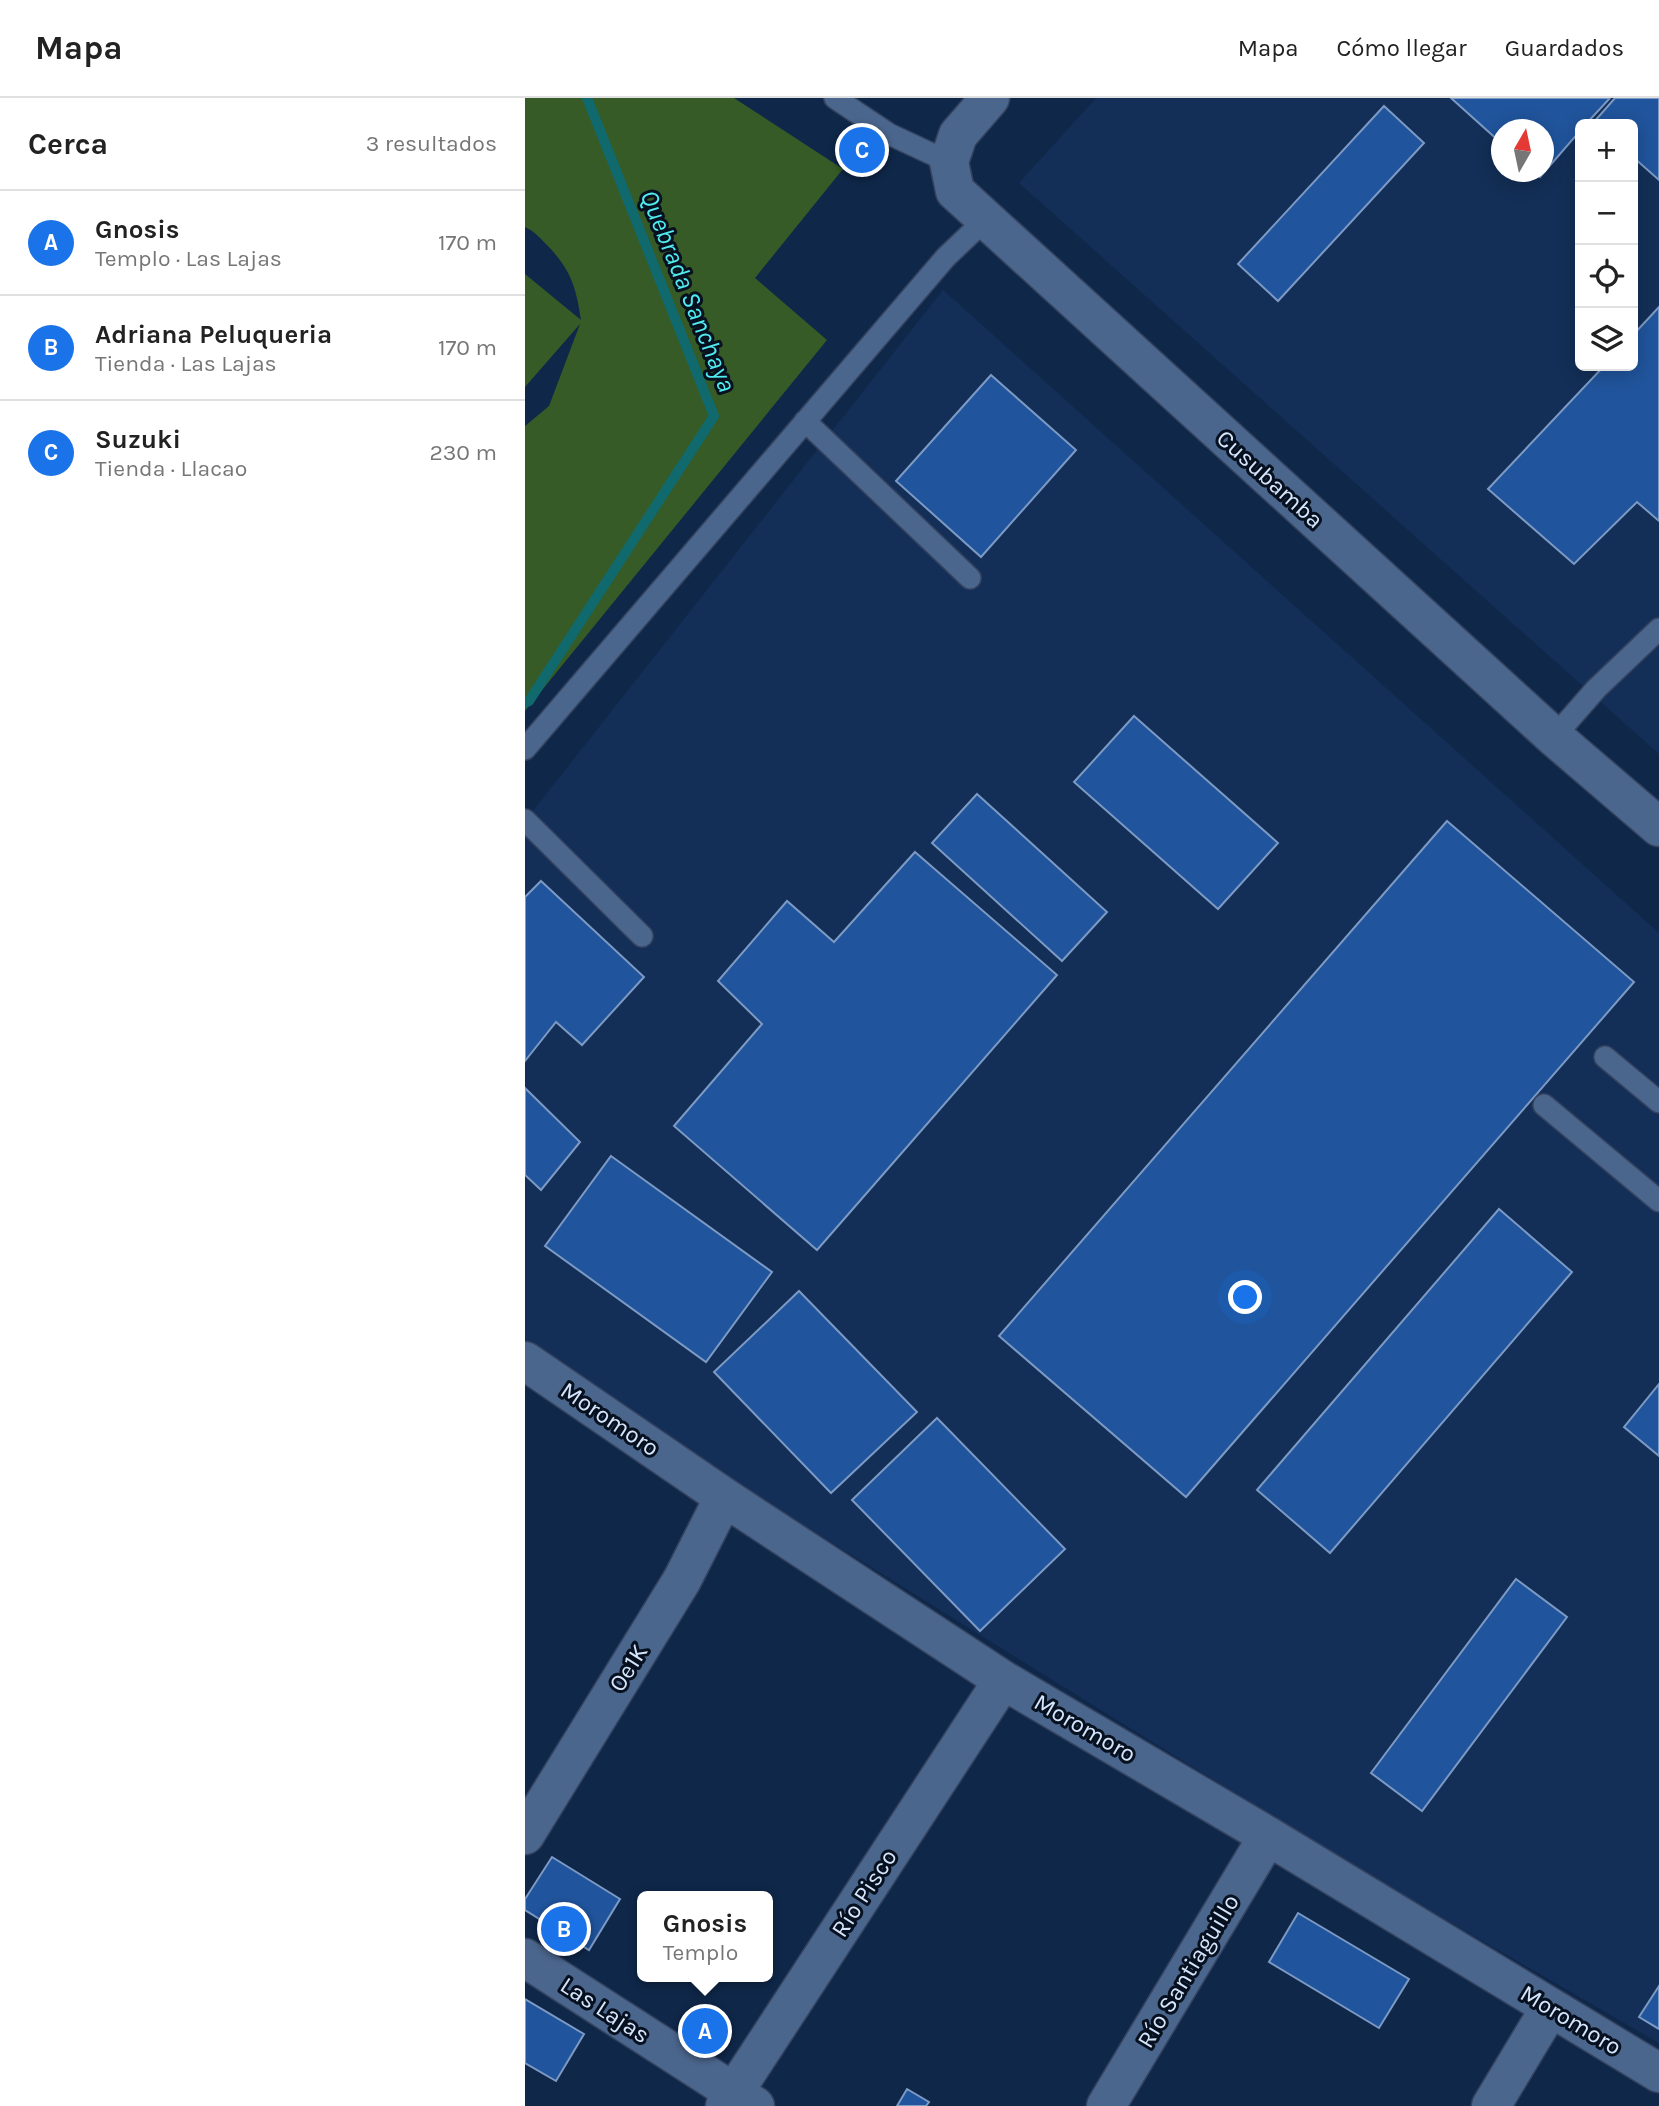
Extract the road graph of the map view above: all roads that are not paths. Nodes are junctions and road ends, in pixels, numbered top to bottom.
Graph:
1 (835, 98) edge
2 (990, 98) edge
3 (949, 162) junction
4 (986, 219) junction
5 (806, 421) junction
6 (969, 578) dead end
7 (1659, 629) edge
8 (1553, 737) junction
9 (525, 749) edge
10 (525, 820) edge
11 (1659, 827) edge
12 (642, 936) dead end
13 (1605, 1056) dead end
14 (1659, 1102) edge
15 (1543, 1105) dead end
16 (1659, 1201) edge
17 (525, 1361) edge
18 (724, 1497) junction
19 (1003, 1680) junction
20 (525, 1835) edge
21 (1268, 1836) junction
22 (525, 1958) edge
23 (1550, 2008) junction
24 (1659, 2073) edge
25 (738, 2101) edge
26 (1106, 2106) edge
27 (1491, 2106) edge

1 - 3 lane
2 - 3 street
3 - 4 street, Cusubamba
4 - 5 lane
4 - 8 street, Cusubamba
5 - 6 lane
5 - 9 lane
7 - 8 lane
8 - 11 street, Cusubamba
10 - 12 lane
13 - 14 lane
15 - 16 lane
17 - 18 street, Moromoro
18 - 19 street, Moromoro
18 - 20 street, Oe1K
19 - 21 street, Moromoro
19 - 25 street, Río Pisco
21 - 23 street, Moromoro
21 - 26 street, Río Santiaguillo
22 - 25 street, Las Lajas
23 - 24 street, Moromoro
23 - 27 street

